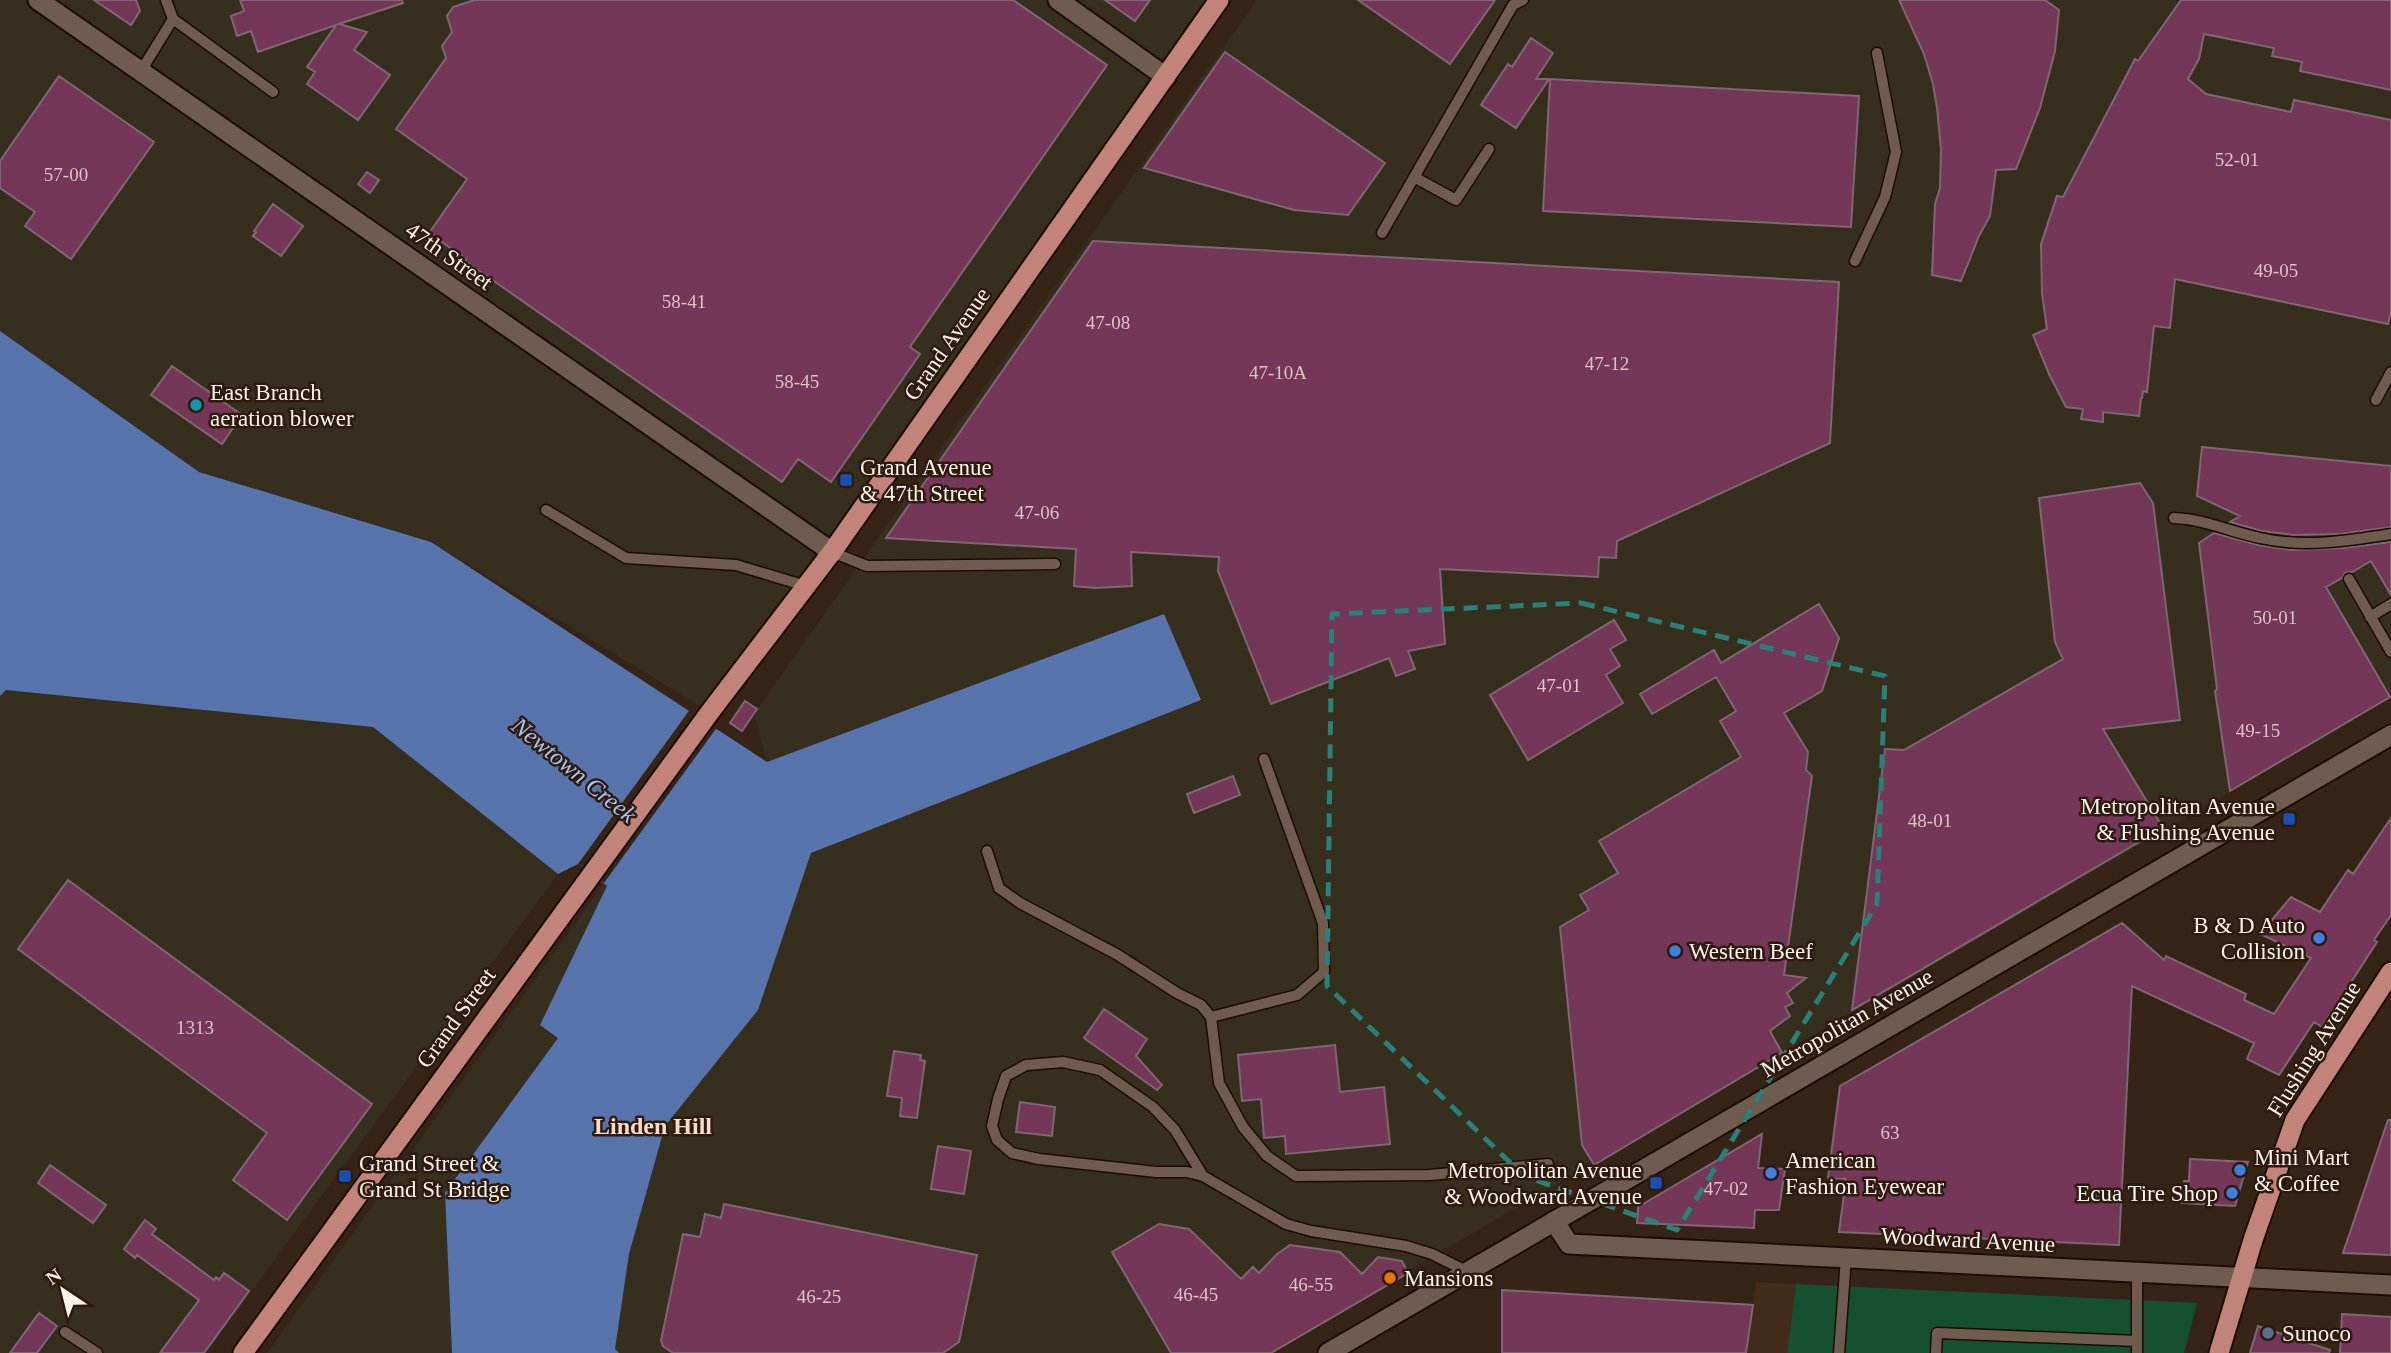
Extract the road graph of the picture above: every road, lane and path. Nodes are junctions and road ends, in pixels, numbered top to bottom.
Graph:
1 (38, 0) edge
2 (166, 0) edge
3 (1058, 0) edge
4 (1219, 0) edge
5 (1518, 2) edge
6 (173, 19) junction
7 (1878, 53) dead end
8 (141, 71) junction
9 (1166, 77) junction
10 (273, 92) dead end
11 (1489, 149) dead end
12 (1414, 177) junction
13 (1381, 233) dead end
14 (1855, 261) dead end
15 (2391, 372) edge
16 (2376, 400) dead end
17 (546, 510) dead end
18 (2174, 518) dead end
19 (2391, 534) edge
20 (832, 552) junction
21 (1055, 564) dead end
22 (2349, 579) dead end
23 (807, 586) junction
24 (2391, 604) edge
25 (2370, 617) junction
26 (2391, 652) edge
27 (710, 712) joint
28 (2391, 736) edge
29 (1264, 758) dead end
30 (987, 851) dead end
31 (2391, 972) edge
32 (1211, 1017) junction
33 (1548, 1164) dead end
34 (1203, 1176) junction
35 (1554, 1221) junction
36 (1846, 1258) junction
37 (1466, 1271) junction
38 (2137, 1273) junction
39 (2241, 1278) junction
40 (2391, 1285) edge
41 (65, 1332) dead end
42 (2137, 1341) junction
43 (97, 1353) edge
44 (243, 1353) edge
45 (1328, 1353) edge
46 (1839, 1353) edge
47 (1936, 1353) edge
48 (2137, 1353) edge
49 (2219, 1353) edge

1 - 8 main road, 47th Street
2 - 6 lane
3 - 9 main road
4 - 9 main road, Grand Avenue
5 - 12 lane
6 - 8 lane
6 - 10 lane
7 - 14 lane
8 - 20 main road, 47th Street
9 - 20 main road, Grand Avenue
11 - 12 lane
12 - 13 lane
15 - 16 lane
17 - 23 lane
18 - 19 lane
20 - 21 lane
20 - 23 main road, Grand Avenue
22 - 25 lane
23 - 27 main road, Grand Avenue
24 - 25 lane
25 - 26 lane
27 - 44 main road, Grand Street
28 - 35 main road, Metropolitan Avenue
29 - 32 lane
30 - 32 lane
31 - 39 main road, Flushing Avenue
32 - 33 lane
34 - 34 lane
34 - 37 lane
35 - 36 main road, Woodward Avenue
35 - 37 main road, Metropolitan Avenue
36 - 38 main road, Woodward Avenue
36 - 46 lane
37 - 45 main road, Metropolitan Avenue
38 - 39 main road, Woodward Avenue
38 - 42 lane
39 - 40 main road, Woodward Avenue
39 - 49 main road, Flushing Avenue
41 - 43 lane
42 - 47 lane
42 - 48 lane

